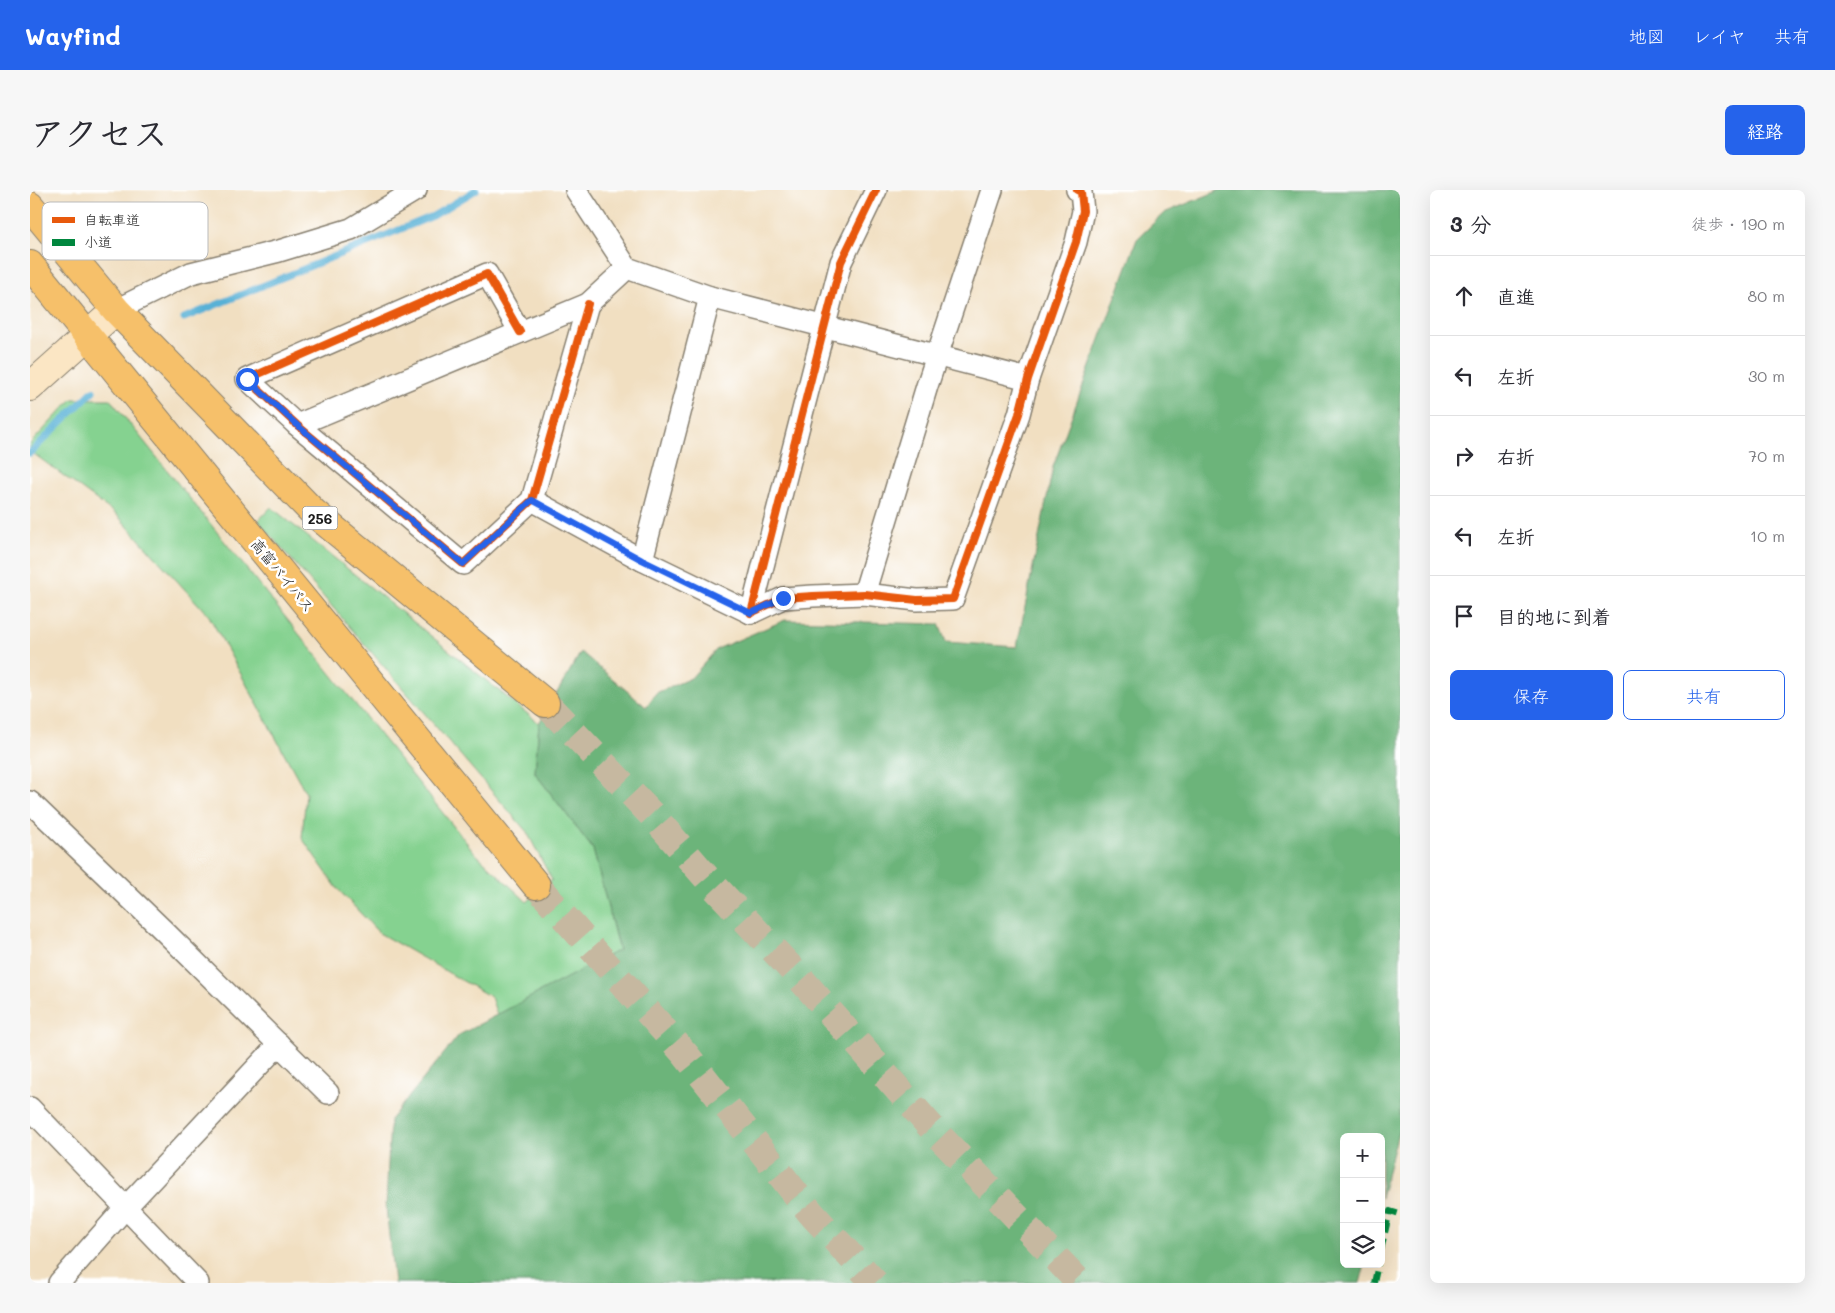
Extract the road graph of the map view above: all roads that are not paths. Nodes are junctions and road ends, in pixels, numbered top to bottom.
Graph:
1 (416, 190) edge
2 (576, 190) edge
3 (876, 190) edge
4 (992, 190) edge
5 (1077, 190) edge
6 (30, 206) edge
7 (42, 221) edge
8 (75, 260) edge
9 (30, 265) edge
10 (627, 268) junction
11 (710, 297) junction
12 (588, 304) junction
13 (116, 310) junction
14 (825, 327) junction
15 (520, 332) junction
16 (87, 334) junction
17 (938, 357) junction
18 (1028, 379) junction
19 (30, 387) edge
20 (297, 425) junction
21 (532, 500) junction
22 (642, 560) junction
23 (864, 594) junction
24 (751, 613) junction
25 (545, 703) tunnel mouth
26 (30, 802) edge
27 (536, 885) tunnel mouth
28 (279, 1044) junction
29 (328, 1093) dead end
30 (30, 1108) edge
31 (126, 1207) junction
32 (59, 1283) edge
33 (198, 1283) edge

1 - 13 street
2 - 10 street
3 - 14 street
4 - 17 street
5 - 18 street
6 - 7 highway, 256
8 - 13 highway, 256
9 - 16 highway, 高富バイパス
10 - 11 street
10 - 12 street
11 - 14 street
11 - 22 street
12 - 15 street
12 - 21 street
13 - 16 street
13 - 25 highway, 256
14 - 17 street
14 - 24 street
15 - 20 street
15 - 20 street
16 - 19 street
16 - 27 highway, 高富バイパス
17 - 18 street
17 - 23 street
18 - 23 street
20 - 21 street
21 - 22 street
22 - 24 street
23 - 24 street
26 - 28 street
28 - 29 street
28 - 31 street
30 - 31 street
31 - 32 street
31 - 33 street

